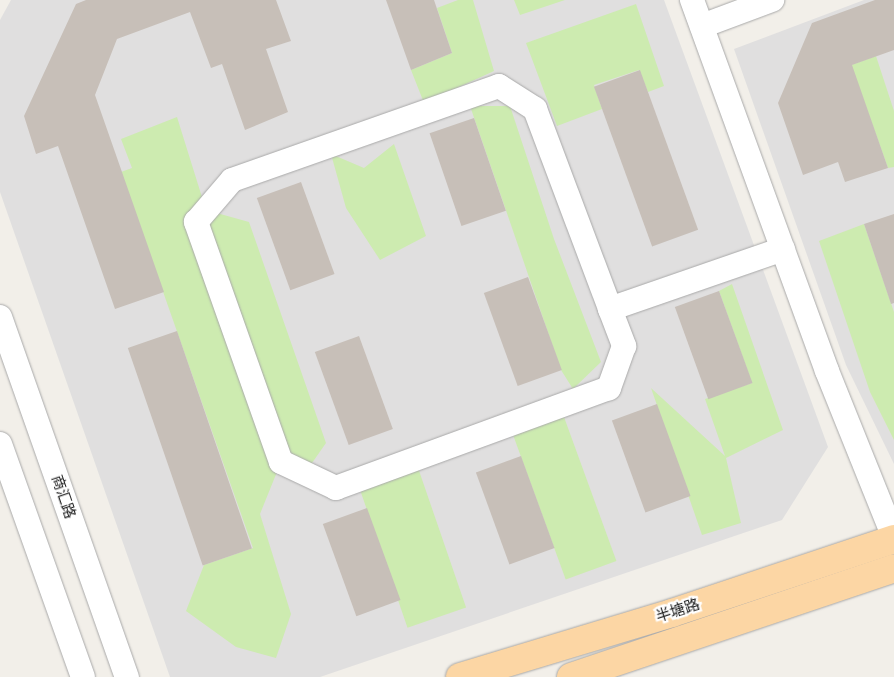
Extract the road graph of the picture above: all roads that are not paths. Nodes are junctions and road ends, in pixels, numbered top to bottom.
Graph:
1 (692, 0) edge
2 (772, 0) edge
3 (702, 26) junction
4 (783, 249) junction
5 (610, 309) junction
6 (0, 317) edge
7 (0, 444) edge
8 (894, 538) edge
9 (894, 568) edge
10 (82, 677) edge
11 (127, 677) edge
12 (460, 677) edge
13 (571, 677) edge

1 - 3 street
2 - 3 street
3 - 4 street
4 - 5 street
4 - 8 street
5 - 5 street
6 - 11 street, 商汇路
7 - 10 street
8 - 12 main road, 半塘路
9 - 13 main road, 半塘路

